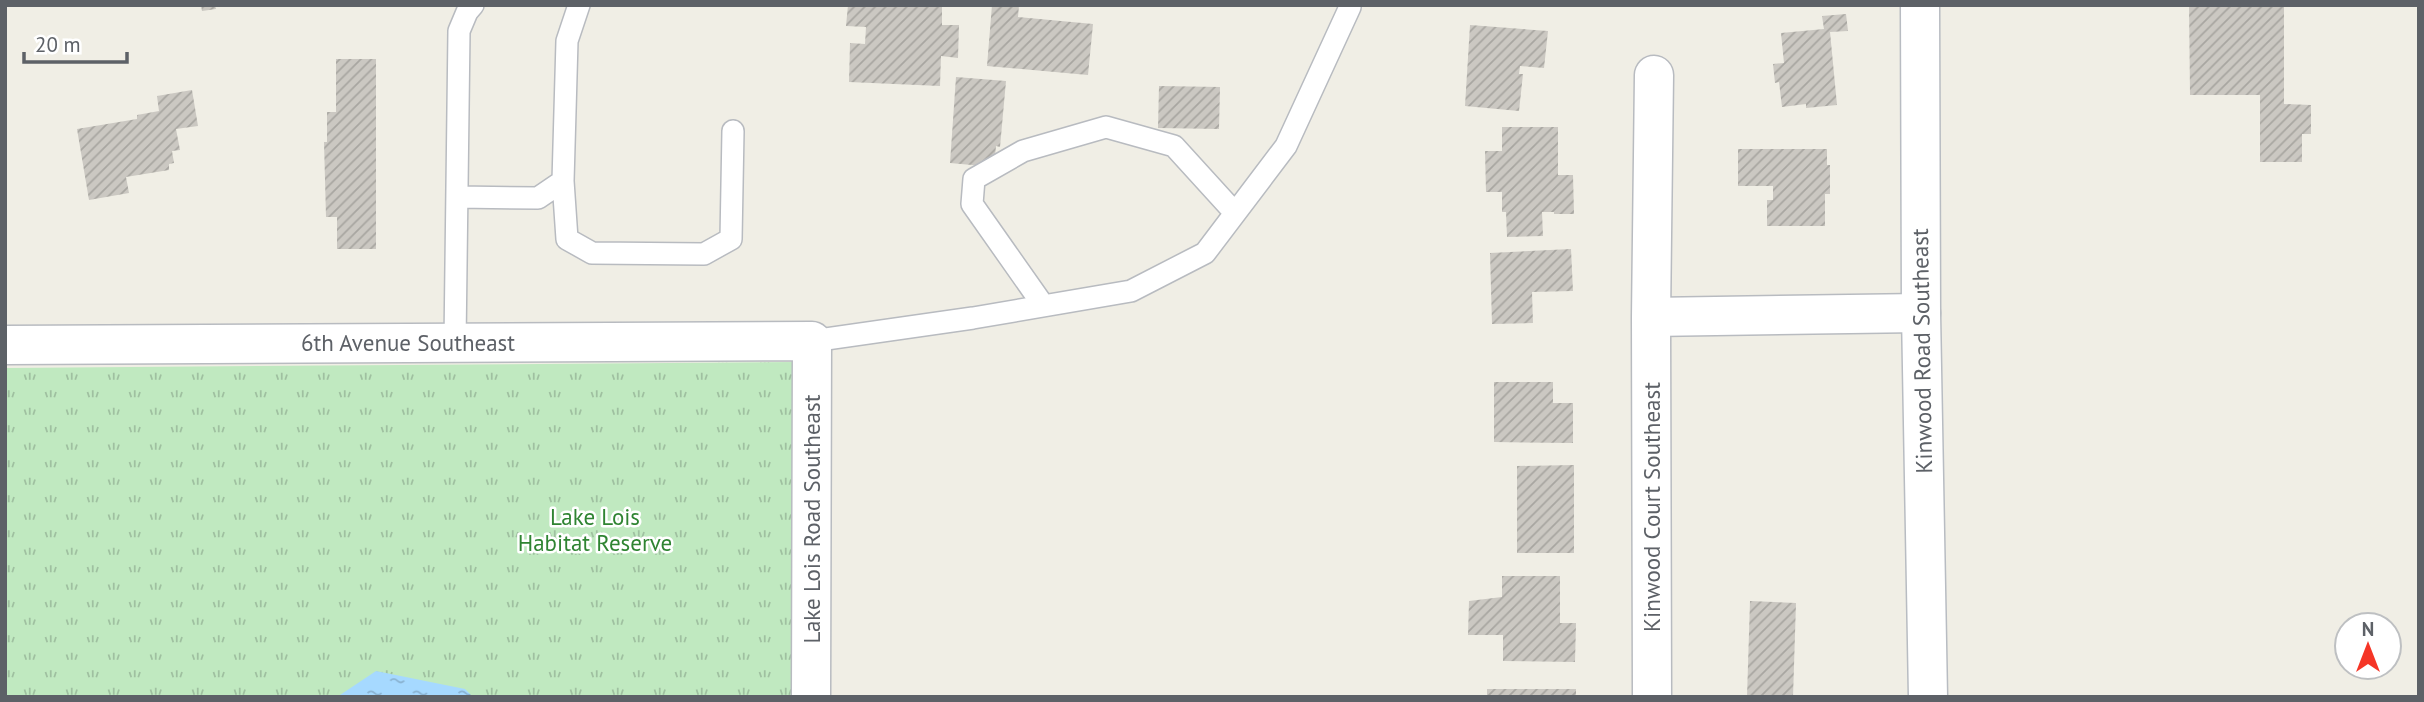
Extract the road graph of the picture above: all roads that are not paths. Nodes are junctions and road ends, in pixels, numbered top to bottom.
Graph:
1 (473, 5) edge
2 (579, 5) edge
3 (1920, 5) edge
4 (1350, 7) dead end
5 (1654, 75) dead end
6 (733, 131) dead end
7 (563, 181) junction
8 (457, 197) junction
9 (1235, 213) junction
10 (1043, 305) junction
11 (1921, 313) junction
12 (1651, 317) junction
13 (812, 341) junction
14 (455, 343) junction
15 (5, 345) edge
16 (811, 697) edge
17 (1652, 697) edge
18 (1928, 697) edge

1 - 8 lane
2 - 7 lane
3 - 11 street, Kinwood Road Southeast
4 - 9 lane
5 - 12 street, Kinwood Court Southeast
6 - 7 lane
7 - 8 lane
8 - 14 lane
9 - 10 lane
9 - 10 lane
10 - 13 lane
11 - 12 street
11 - 18 street, Kinwood Road Southeast
12 - 17 street, Kinwood Court Southeast
13 - 14 street, 6th Avenue Southeast
13 - 16 street, Lake Lois Road Southeast
14 - 15 street, 6th Avenue Southeast

